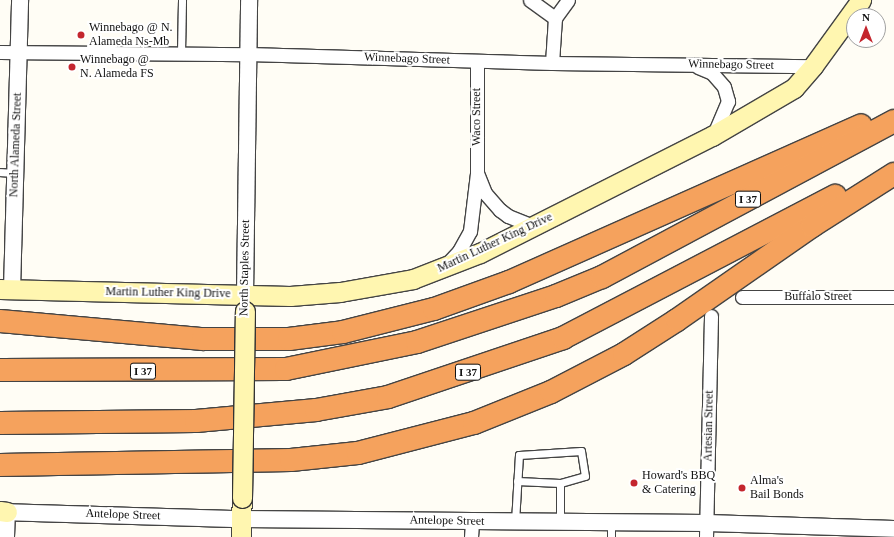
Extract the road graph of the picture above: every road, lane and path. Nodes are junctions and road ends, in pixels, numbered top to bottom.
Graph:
1 (20, 0) edge
2 (182, 0) edge
3 (249, 0) edge
4 (530, 0) edge
5 (568, 0) edge
6 (861, 0) edge
7 (555, 18) junction
8 (0, 52) edge
9 (19, 52) junction
10 (181, 53) junction
11 (248, 54) junction
12 (478, 61) junction
13 (552, 63) junction
14 (693, 65) junction
15 (813, 66) junction
16 (894, 113) edge
17 (894, 121) edge
18 (712, 136) junction
19 (894, 166) edge
20 (8, 173) edge
21 (477, 173) junction
22 (894, 174) edge
23 (533, 226) junction
24 (443, 268) junction
25 (6, 290) edge
26 (742, 297) dead end
27 (894, 297) edge
28 (245, 303) junction
29 (711, 316) dead end
30 (0, 321) edge
31 (0, 334) edge
32 (203, 339) junction
33 (0, 370) edge
34 (0, 423) edge
35 (0, 465) edge
36 (517, 480) junction
37 (560, 483) junction
38 (2, 511) edge
39 (515, 522) junction
40 (560, 522) junction
41 (241, 528) edge
42 (471, 529) edge
43 (894, 529) edge
44 (611, 530) edge
45 (706, 530) edge
46 (6, 537) edge

1 - 9 street, North Alameda Street
2 - 10 lane
3 - 11 street, North Staples Street
4 - 7 street
5 - 7 street
6 - 15 main road, Martin Luther King Drive
7 - 13 street
8 - 9 street, Winnebago Street
9 - 10 street, Winnebago Street
9 - 20 street, North Alameda Street
10 - 11 street, Winnebago Street
11 - 12 street, Winnebago Street
11 - 28 street, North Staples Street
12 - 13 street, Winnebago Street
12 - 21 street, Waco Street
13 - 14 street, Winnebago Street
14 - 15 street, Winnebago Street
14 - 18 street
15 - 18 main road, Martin Luther King Drive
16 - 32 highway
17 - 33 highway, I 37
18 - 23 main road, Martin Luther King Drive
19 - 34 highway, I 37
20 - 25 street, North Alameda Street
21 - 23 street, Waco Street
21 - 24 street, Waco Street
22 - 35 highway
23 - 24 main road, Martin Luther King Drive
24 - 28 main road, Martin Luther King Drive
25 - 28 main road, Martin Luther King Drive
26 - 27 street, Buffalo Street
28 - 41 main road, North Staples Street, bridge
29 - 45 street, Artesian Street
30 - 32 highway
31 - 32 highway
36 - 37 lane
36 - 37 lane
36 - 39 lane
37 - 40 lane
38 - 41 street, Antelope Street
38 - 46 street
39 - 40 street, Antelope Street
39 - 42 street, Antelope Street
40 - 44 street, Antelope Street
41 - 42 street, Antelope Street
43 - 45 street, Antelope Street
44 - 45 street, Antelope Street

